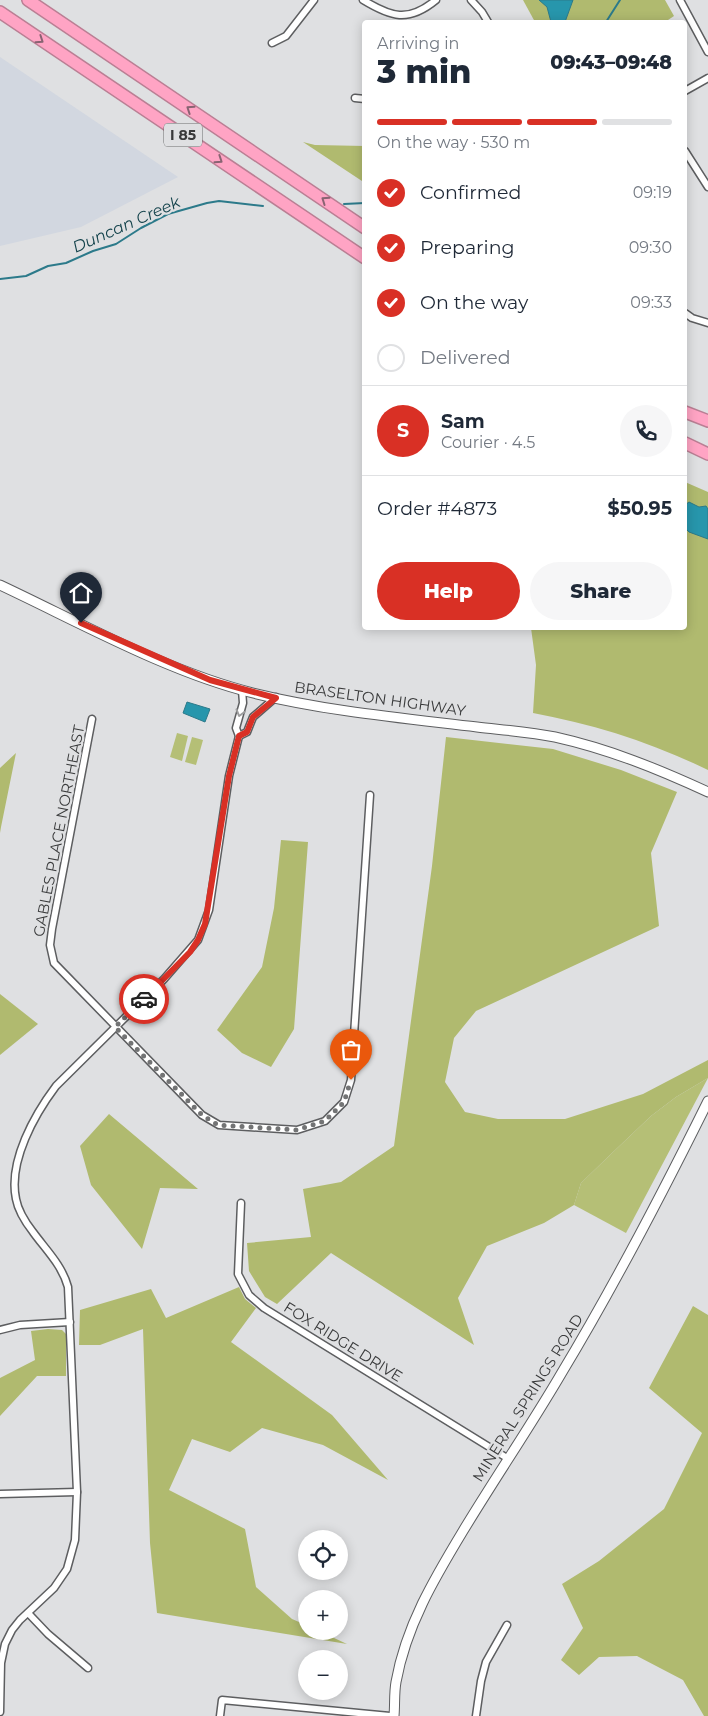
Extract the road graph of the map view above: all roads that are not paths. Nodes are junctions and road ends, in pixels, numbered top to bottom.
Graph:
1 (28, 0) edge
2 (314, 0) edge
3 (363, 0) edge
4 (436, 0) edge
5 (471, 0) edge
6 (680, 0) edge
7 (0, 12) edge
8 (487, 20) edge
9 (272, 43) dead end
10 (708, 52) edge
11 (708, 78) edge
12 (687, 90) edge
13 (355, 98) dead end
14 (362, 99) edge
15 (687, 155) edge
16 (708, 187) edge
17 (362, 226) edge
18 (362, 256) edge
19 (687, 314) edge
20 (708, 324) edge
21 (687, 413) edge
22 (708, 421) edge
23 (687, 444) edge
24 (708, 454) edge
25 (0, 585) edge
26 (242, 690) junction
27 (276, 698) junction
28 (92, 718) dead end
29 (239, 736) junction
30 (708, 792) edge
31 (370, 795) dead end
32 (115, 1027) junction
33 (708, 1101) edge
34 (241, 1203) dead end
35 (70, 1322) junction
36 (0, 1330) edge
37 (507, 1458) junction
38 (77, 1492) junction
39 (0, 1494) edge
40 (28, 1613) junction
41 (507, 1625) dead end
42 (88, 1668) dead end
43 (0, 1712) edge
44 (220, 1716) edge
45 (390, 1716) edge
46 (394, 1716) edge
47 (476, 1716) edge

17 -> 1 highway, I 85
2 - 9 street
3 - 4 street
5 - 8 street
6 - 10 street
7 -> 18 highway, I 85
11 - 12 street
13 - 14 street
15 - 16 street
19 - 20 street
21 - 22 highway
23 - 24 highway
25 - 26 main road, BRASELTON HIGHWAY
26 - 27 main road, BRASELTON HIGHWAY
26 -> 29 street
27 - 29 street
27 - 30 main road, BRASELTON HIGHWAY
28 - 32 street, GABLES PLACE NORTHEAST
29 - 32 street
31 - 32 street, GABLES PLACE NORTHEAST
32 - 35 street
33 - 37 main road, MINERAL SPRINGS ROAD
34 - 37 street, FOX RIDGE DRIVE
35 - 36 street
35 - 38 street
37 - 46 main road, MINERAL SPRINGS ROAD
38 - 39 street
38 - 40 street
40 - 42 street
40 - 43 street
41 - 47 street
44 - 45 street

